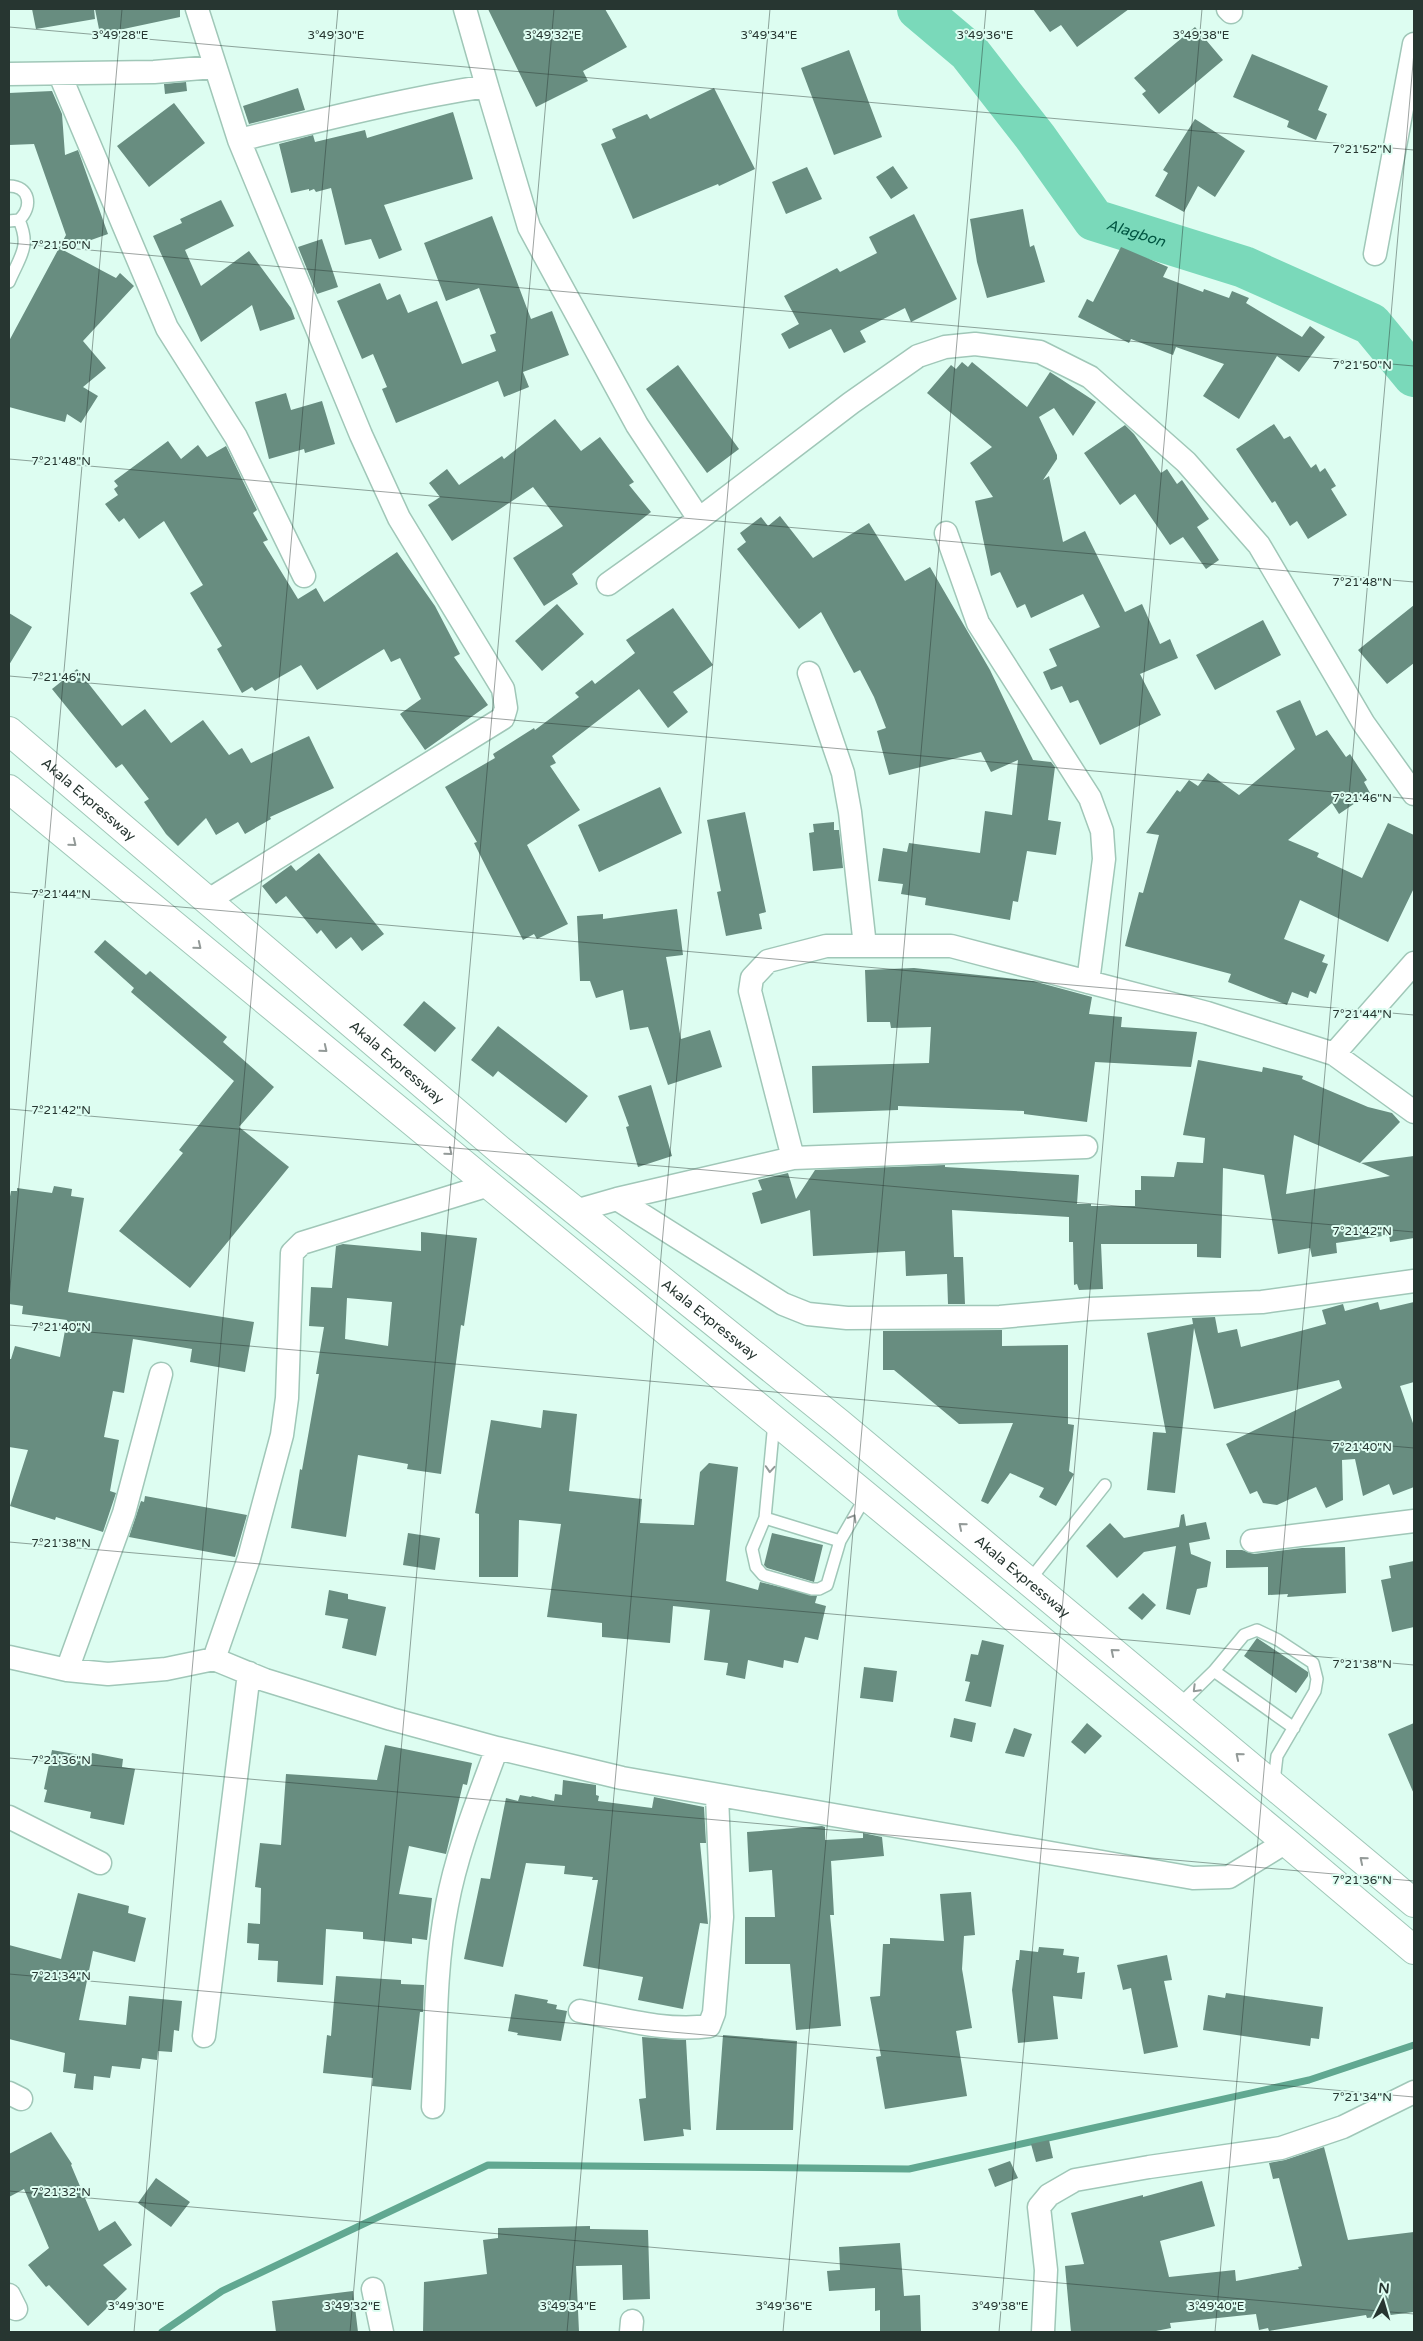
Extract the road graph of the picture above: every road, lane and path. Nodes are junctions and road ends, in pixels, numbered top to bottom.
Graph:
1 (197, 9) edge
2 (465, 9) edge
3 (1414, 44) edge
4 (214, 66) junction
5 (9, 74) edge
6 (60, 75) junction
7 (487, 86) junction
8 (239, 140) junction
9 (9, 186) edge
10 (14, 220) edge
11 (1375, 254) dead end
12 (9, 282) edge
13 (699, 519) junction
14 (946, 533) dead end
15 (304, 576) dead end
16 (608, 584) dead end
17 (808, 672) dead end
18 (9, 731) edge
19 (9, 789) edge
20 (79, 791) junction
21 (1414, 794) edge
22 (46, 820) junction
23 (207, 901) junction
24 (865, 946) junction
25 (1414, 963) edge
26 (1088, 982) junction
27 (1334, 1054) junction
28 (1414, 1112) edge
29 (1086, 1147) dead end
30 (793, 1158) junction
31 (489, 1185) junction
32 (617, 1199) junction
33 (575, 1211) junction
34 (1414, 1281) edge
35 (161, 1374) dead end
36 (802, 1393) junction
37 (775, 1420) junction
38 (1105, 1484) dead end
39 (866, 1496) junction
40 (765, 1518) junction
41 (1414, 1521) edge
42 (840, 1541) junction
43 (1252, 1541) dead end
44 (1028, 1581) junction
45 (9, 1657) edge
46 (214, 1659) junction
47 (67, 1670) junction
48 (1214, 1671) junction
49 (249, 1673) junction
50 (1178, 1706) junction
51 (1294, 1728) junction
52 (1154, 1733) junction
53 (497, 1748) junction
54 (1274, 1786) junction
55 (717, 1796) junction
56 (9, 1818) edge
57 (1286, 1842) junction
58 (100, 1863) dead end
59 (1414, 1903) edge
60 (1414, 1950) edge
61 (580, 2011) dead end
62 (204, 2036) dead end
63 (1414, 2092) edge
64 (433, 2107) dead end
65 (373, 2289) dead end
66 (382, 2332) edge
67 (1043, 2332) edge

1 - 4 street
2 - 7 street
3 - 11 street
4 - 6 street
4 - 8 street
5 - 6 street
6 - 15 street
7 - 8 street
7 - 13 street
8 - 23 street
9 - 10 lane
10 - 12 lane
13 - 16 street
13 - 21 street
14 - 26 street
17 - 24 street
18 - 20 main road, Akala Expressway
19 - 22 main road
20 - 22 main road
20 - 23 main road, Akala Expressway
22 -> 31 main road
23 - 33 main road, Akala Expressway
24 - 26 street
24 - 30 street
25 - 27 street
26 - 27 street
27 - 28 street
29 - 30 street
30 - 32 street
31 - 37 main road
31 - 46 street
32 - 33 street
32 - 34 street
33 - 36 main road, Akala Expressway
35 - 47 street
36 - 37 main road
44 -> 36 main road, Akala Expressway
37 - 39 main road
37 -> 40 lane
38 - 44 lane
42 -> 39 lane
39 - 52 main road
40 - 42 lane
40 - 42 lane
41 - 43 street
50 -> 44 main road, Akala Expressway
45 - 47 street
46 - 47 street
46 - 49 street
48 -> 50 lane
48 - 51 lane
48 - 51 lane
49 - 53 street
49 - 62 street
50 - 52 main road
54 -> 50 main road, Akala Expressway
51 - 54 lane
52 - 57 main road
53 - 55 street
53 - 64 street
59 -> 54 main road, Akala Expressway
55 - 57 street
55 - 61 street
56 - 58 street
57 - 60 main road
63 - 67 street
65 - 66 street

